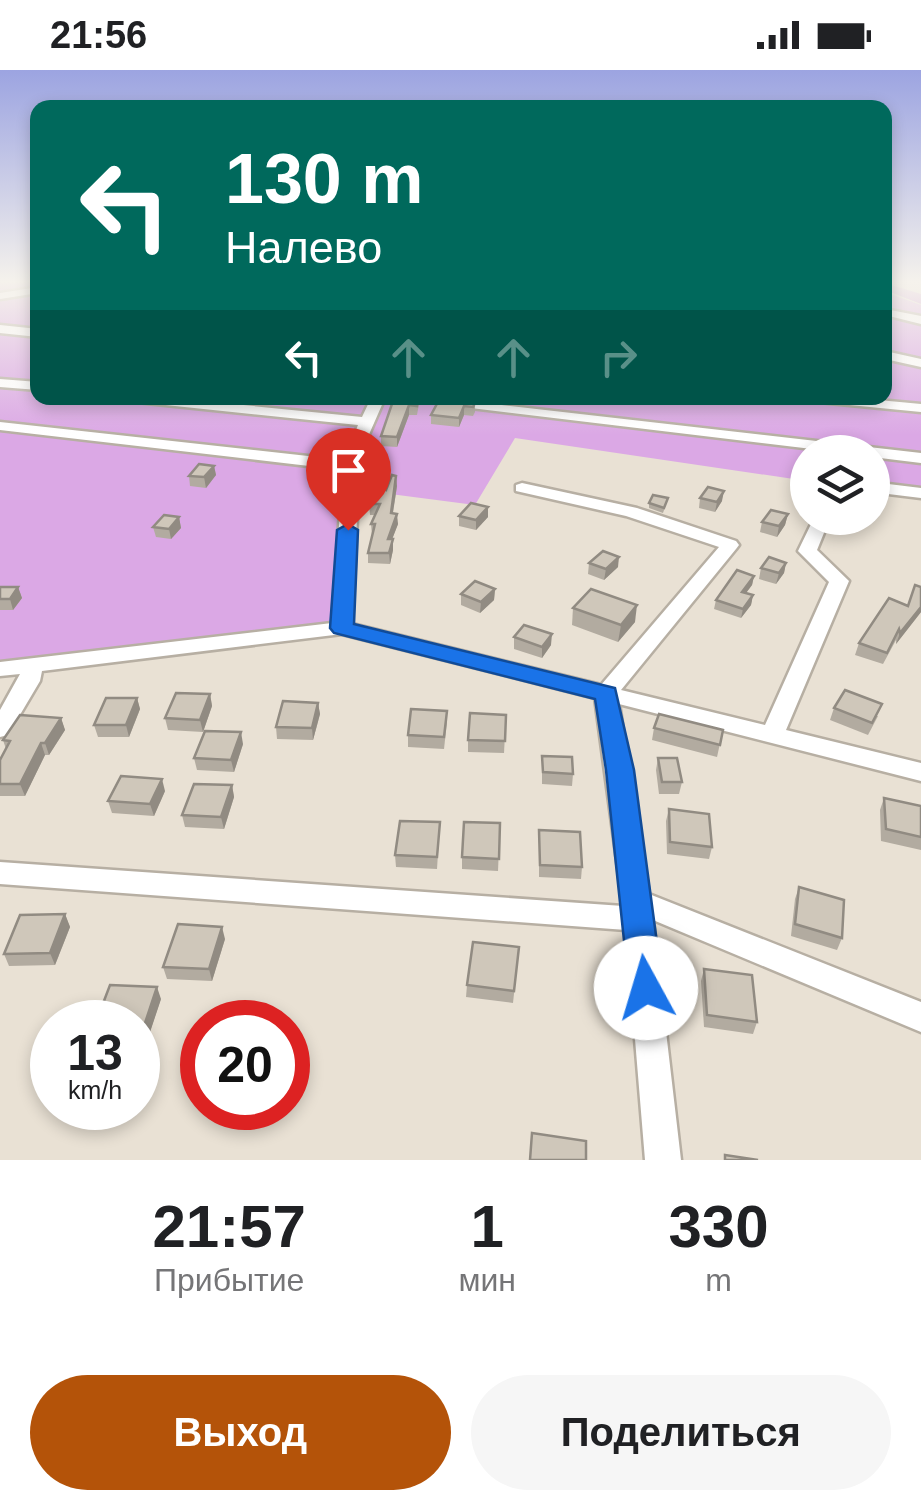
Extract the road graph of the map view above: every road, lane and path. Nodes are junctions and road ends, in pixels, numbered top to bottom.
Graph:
1 (892, 357) edge
2 (921, 362) edge
3 (0, 382) edge
4 (30, 385) edge
5 (204, 405) edge
6 (375, 405) edge
7 (479, 405) edge
8 (890, 405) edge
9 (921, 408) edge
10 (367, 422) junction
11 (0, 426) edge
12 (921, 458) edge
13 (351, 466) junction
14 (522, 488) dead end
15 (890, 489) edge
16 (921, 492) edge
17 (814, 535) edge
18 (342, 628) junction
19 (33, 666) junction
20 (0, 670) edge
21 (606, 694) junction
22 (0, 728) edge
23 (772, 735) junction
24 (921, 772) edge
25 (0, 873) edge
26 (638, 910) junction
27 (921, 1017) edge
28 (663, 1160) edge

1 - 2 lane
3 - 4 lane
5 - 10 lane
6 - 10 lane
7 - 12 lane
8 - 9 lane
10 - 13 lane
11 - 13 lane
13 - 18 lane
14 - 21 lane
15 - 16 lane
17 - 23 lane
18 - 19 lane
18 - 21 lane
19 - 20 lane
19 - 22 lane
21 - 23 lane
21 - 26 lane
23 - 24 lane
25 - 26 lane
26 - 27 lane
26 - 28 lane

